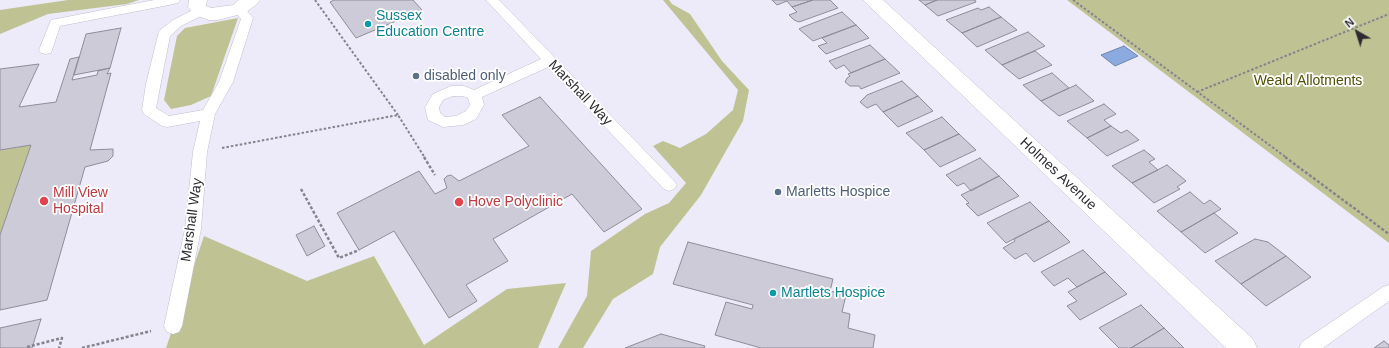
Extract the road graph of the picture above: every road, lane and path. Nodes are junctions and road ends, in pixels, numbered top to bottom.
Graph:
1 (174, 0) edge
2 (316, 0) edge
3 (492, 0) edge
4 (872, 0) edge
5 (1073, 0) edge
6 (245, 4) edge
7 (199, 6) edge
8 (1389, 14) edge
9 (46, 50) dead end
10 (549, 61) junction
11 (1197, 92) junction
12 (474, 96) dead end
13 (208, 114) junction
14 (398, 115) junction
15 (200, 152) junction
16 (435, 175) dead end
17 (669, 185) dead end
18 (301, 189) dead end
19 (1389, 234) edge
20 (359, 250) dead end
21 (1389, 292) edge
22 (173, 326) joint
23 (27, 347) dead end
24 (59, 348) edge
25 (82, 348) edge
26 (1244, 348) edge
27 (1308, 348) edge

1 - 9 lane
2 - 14 path
3 - 10 lane, Marshall Way
4 - 26 street, Holmes Avenue
5 - 11 path
6 - 7 street, Marshall Way
6 - 13 lane, Marshall Way
7 - 13 lane, Marshall Way
8 - 11 path
10 - 12 lane
10 - 17 lane, Marshall Way
11 - 19 path
13 - 15 lane, Marshall Way
14 - 15 path
14 - 16 path
15 - 22 lane, Marshall Way
18 - 20 path
21 - 27 lane
22 - 25 path
23 - 24 path

